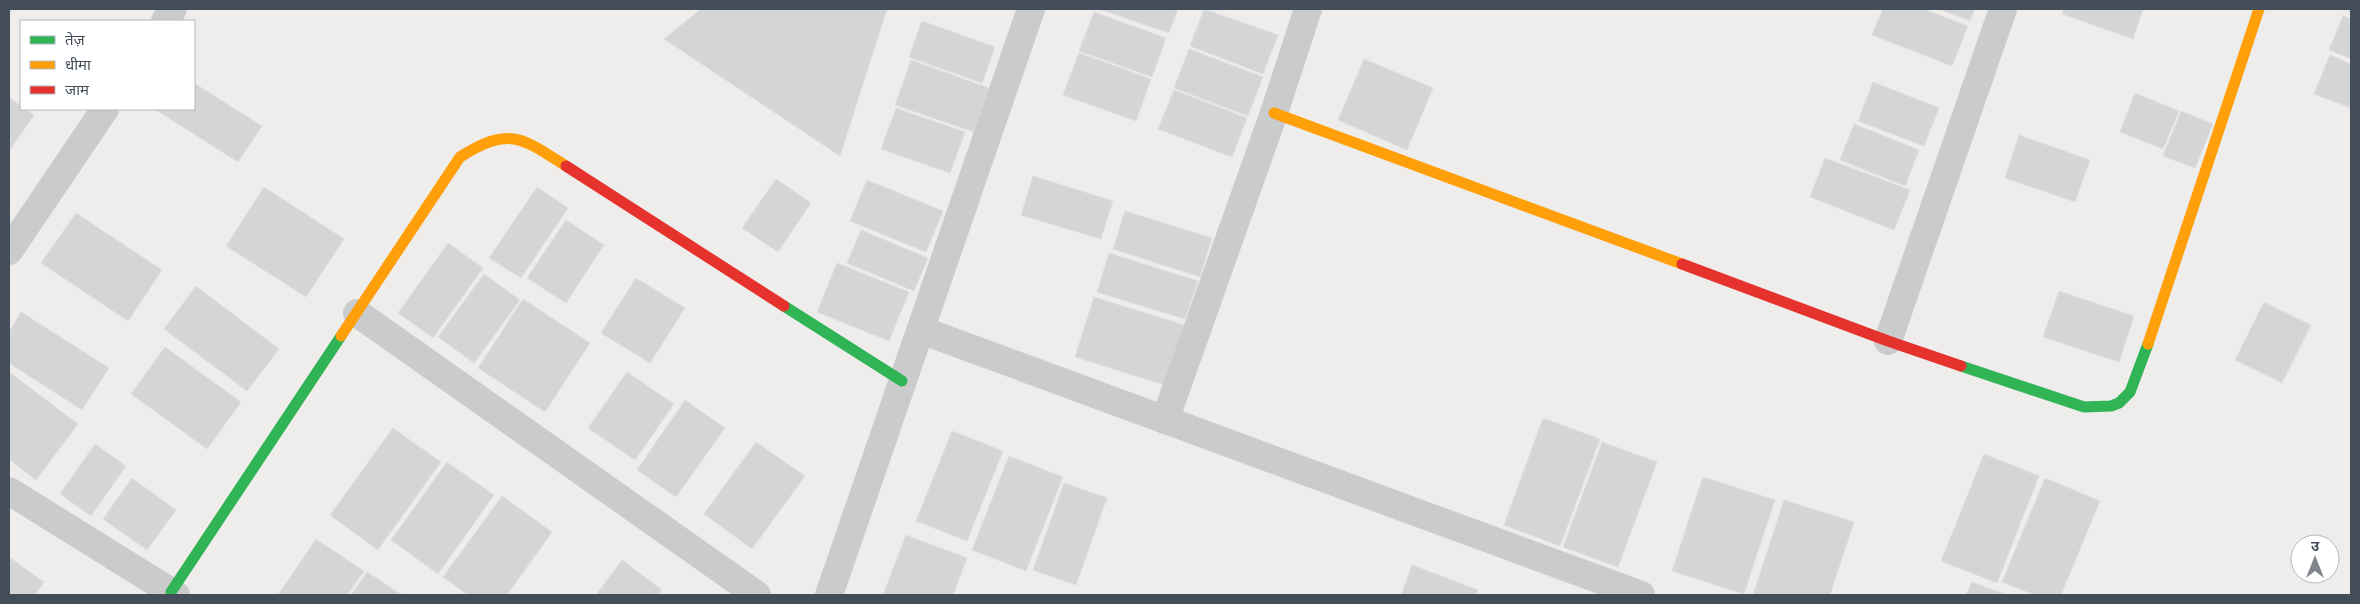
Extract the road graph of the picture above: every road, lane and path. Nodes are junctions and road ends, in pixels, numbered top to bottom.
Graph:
1 (173, 9) edge
2 (1031, 9) edge
3 (1308, 9) edge
4 (2003, 9) edge
5 (2259, 9) edge
6 (166, 20) edge
7 (104, 110) edge
8 (1274, 113) junction
9 (9, 251) edge
10 (357, 313) junction
11 (921, 330) junction
12 (1888, 341) junction
13 (902, 381) junction
14 (1165, 420) junction
15 (9, 491) edge
16 (173, 594) edge
17 (757, 595) edge
18 (829, 595) edge
19 (1641, 595) edge

1 - 6 street
2 - 11 street
3 - 8 street
4 - 12 street
5 - 12 street
7 - 9 street
8 - 12 street
8 - 14 street
10 - 13 street
10 - 16 street
10 - 17 street
11 - 13 street
11 - 14 street
13 - 18 street
14 - 19 street
15 - 16 street

